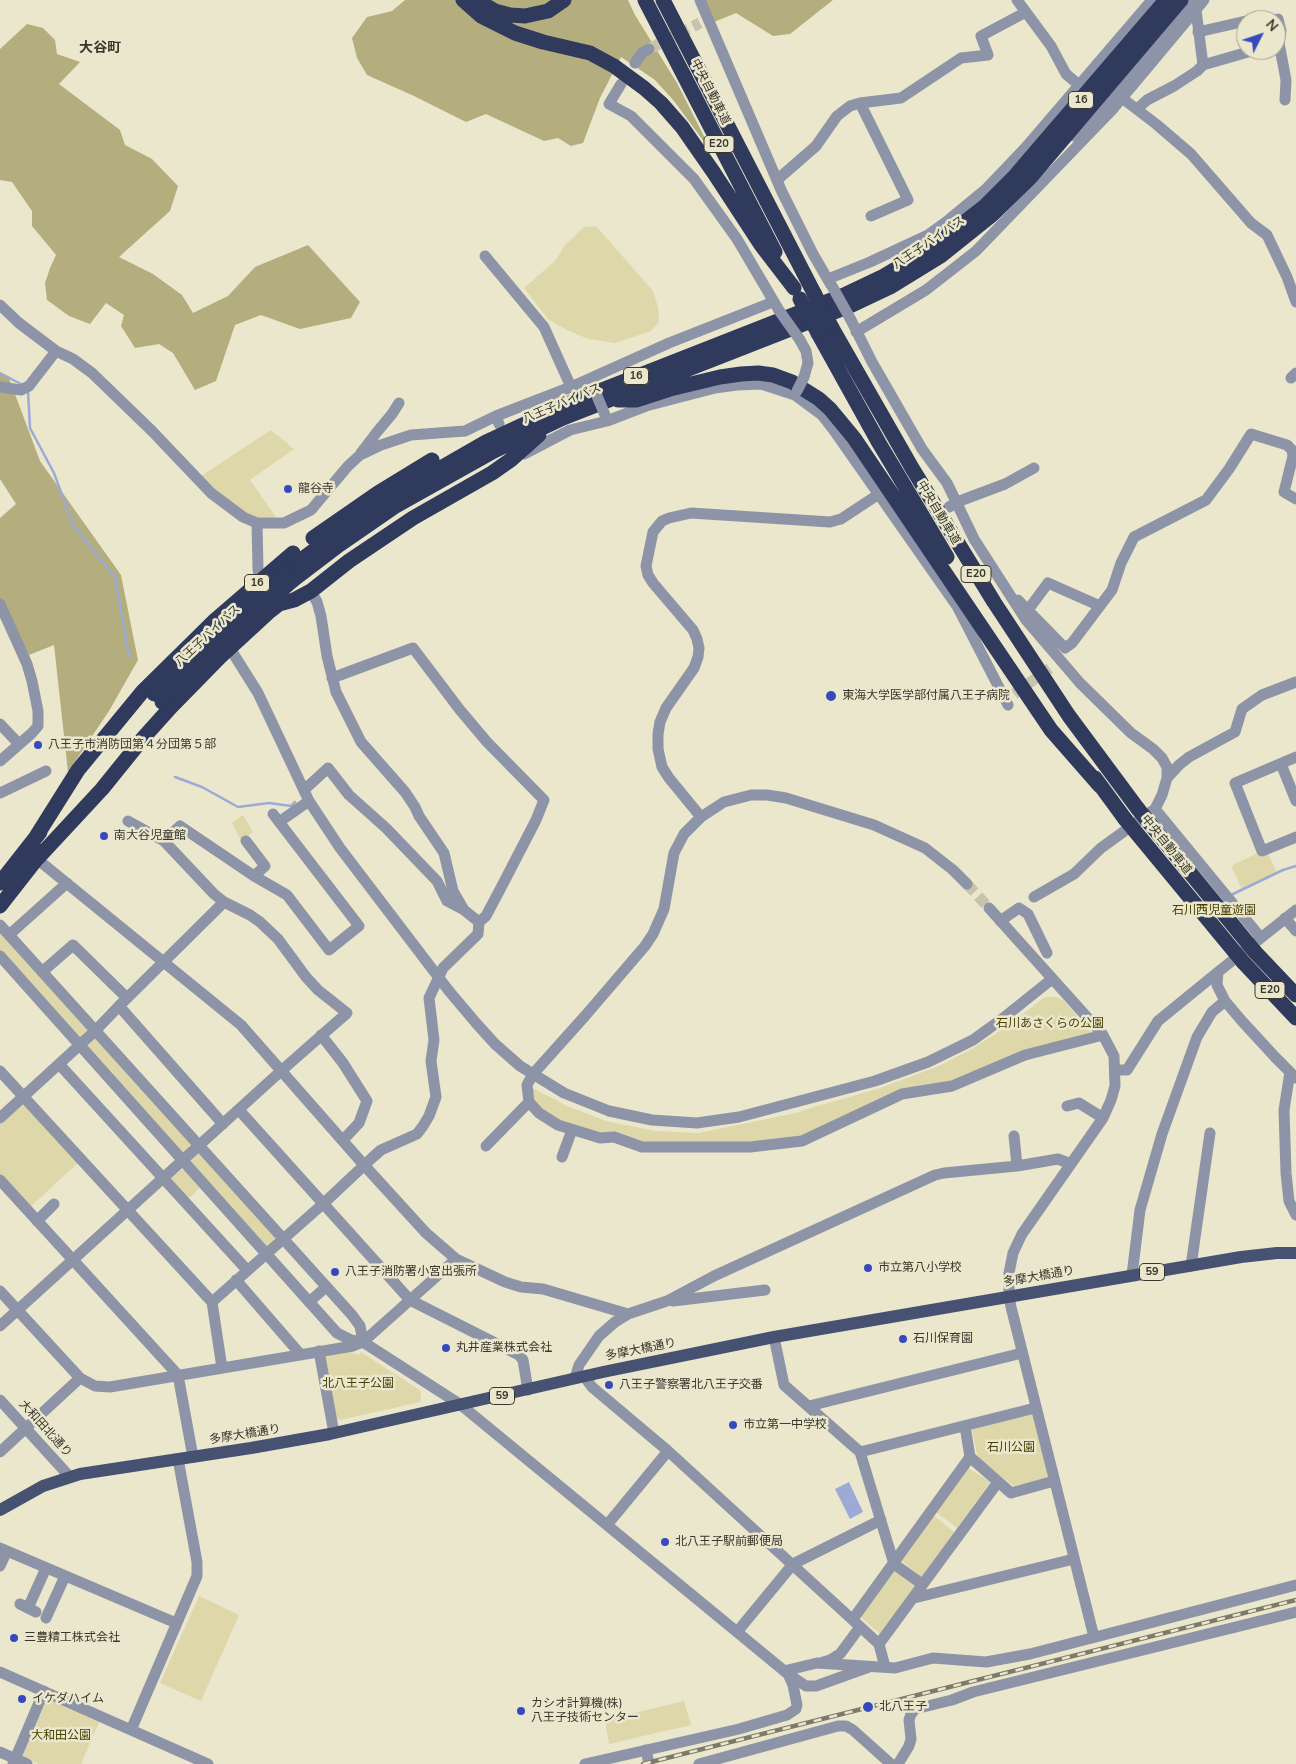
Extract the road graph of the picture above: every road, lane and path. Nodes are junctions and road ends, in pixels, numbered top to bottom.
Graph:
1 (462, 0) edge
2 (476, 0) edge
3 (564, 0) edge
4 (645, 0) edge
5 (663, 0) edge
6 (668, 0) edge
7 (700, 0) edge
8 (1018, 0) edge
9 (1152, 0) edge
10 (1166, 0) edge
11 (1181, 0) edge
12 (1204, 0) edge
13 (1194, 5) edge
14 (1026, 12) junction
15 (1236, 23) edge
16 (1198, 32) junction
17 (649, 49) tunnel mouth
18 (1236, 55) edge
19 (1282, 60) edge
20 (635, 63) dead end
21 (1203, 65) junction
22 (706, 83) junction
23 (621, 84) dead end
24 (1079, 85) junction
25 (1122, 98) junction
26 (1284, 100) dead end
27 (860, 103) junction
28 (1108, 107) junction
29 (1136, 108) junction
30 (1050, 155) junction
31 (777, 180) junction
32 (990, 194) junction
33 (871, 216) dead end
34 (996, 220) junction
35 (485, 256) dead end
36 (830, 283) junction
37 (797, 293) junction
38 (1296, 302) edge
39 (775, 305) junction
40 (0, 306) edge
41 (856, 332) junction
42 (56, 351) junction
43 (591, 381) junction
44 (0, 387) edge
45 (572, 387) junction
46 (796, 393) junction
47 (609, 400) junction
48 (399, 403) dead end
49 (549, 412) junction
50 (563, 418) junction
51 (606, 418) junction
52 (497, 420) junction
53 (360, 455) junction
54 (512, 459) junction
55 (1034, 468) dead end
56 (426, 488) junction
57 (879, 494) junction
58 (1296, 499) edge
59 (953, 504) junction
60 (257, 523) junction
61 (289, 576) junction
62 (260, 580) junction
63 (1004, 586) junction
64 (311, 591) junction
65 (0, 604) edge
66 (279, 604) junction
67 (1100, 606) junction
68 (1028, 610) junction
69 (3, 616) edge
70 (212, 622) junction
71 (230, 648) junction
72 (1060, 660) junction
73 (1050, 668) tunnel mouth
74 (332, 678) junction
75 (1296, 682) edge
76 (158, 698) junction
77 (1009, 699) dead end
78 (0, 724) edge
79 (19, 744) junction
80 (1296, 757) edge
81 (0, 761) edge
82 (1281, 764) junction
83 (46, 771) dead end
84 (1167, 778) junction
85 (1100, 786) junction
86 (0, 793) edge
87 (306, 796) junction
88 (1296, 801) edge
89 (1154, 809) junction
90 (701, 817) junction
91 (128, 821) dead end
92 (1296, 837) edge
93 (34, 840) junction
94 (164, 841) junction
95 (246, 841) dead end
96 (37, 859) junction
97 (254, 876) junction
98 (0, 883) edge
99 (67, 883) junction
100 (967, 884) tunnel mouth
101 (1034, 897) dead end
102 (224, 902) junction
103 (0, 906) edge
104 (989, 908) tunnel mouth
105 (464, 910) junction
106 (1296, 910) edge
107 (1285, 918) junction
108 (1000, 921) junction
109 (479, 922) junction
110 (0, 925) edge
111 (1296, 931) edge
112 (9, 935) junction
113 (1258, 945) junction
114 (1048, 954) dead end
115 (0, 956) edge
116 (164, 962) junction
117 (42, 972) junction
118 (1218, 972) junction
119 (439, 976) junction
120 (1052, 979) junction
121 (1296, 995) edge
122 (127, 998) junction
123 (1225, 1001) junction
124 (119, 1006) junction
125 (1296, 1018) edge
126 (96, 1031) junction
127 (321, 1035) junction
128 (1103, 1035) junction
129 (81, 1045) junction
130 (59, 1064) junction
131 (1115, 1070) junction
132 (0, 1071) edge
133 (281, 1071) junction
134 (532, 1074) junction
135 (1293, 1075) edge
136 (23, 1096) junction
137 (529, 1102) junction
138 (1067, 1106) dead end
139 (239, 1110) junction
140 (0, 1118) edge
141 (1103, 1118) junction
142 (223, 1124) junction
143 (572, 1130) junction
144 (1210, 1133) dead end
145 (1014, 1136) dead end
146 (343, 1140) junction
147 (199, 1145) junction
148 (486, 1146) dead end
149 (562, 1157) dead end
150 (183, 1160) junction
151 (1071, 1164) junction
152 (364, 1165) junction
153 (1017, 1166) junction
154 (163, 1178) junction
155 (0, 1180) edge
156 (324, 1203) junction
157 (54, 1204) dead end
158 (127, 1210) junction
159 (1296, 1215) edge
160 (37, 1221) junction
161 (283, 1238) junction
162 (266, 1253) junction
163 (1296, 1253) edge
164 (456, 1259) junction
165 (73, 1260) junction
166 (1191, 1266) junction
167 (247, 1270) junction
168 (1132, 1275) junction
169 (236, 1280) junction
170 (326, 1287) junction
171 (765, 1290) dead end
172 (0, 1291) edge
173 (1009, 1296) junction
174 (410, 1300) junction
175 (667, 1301) junction
176 (212, 1302) junction
177 (309, 1302) junction
178 (17, 1310) junction
179 (628, 1314) junction
180 (0, 1326) edge
181 (774, 1337) junction
182 (363, 1342) junction
183 (319, 1351) junction
184 (1022, 1353) junction
185 (301, 1355) junction
186 (222, 1368) junction
187 (178, 1375) junction
188 (580, 1377) junction
189 (80, 1378) junction
190 (528, 1390) junction
191 (0, 1400) edge
192 (461, 1405) junction
193 (809, 1406) junction
194 (1036, 1408) junction
195 (965, 1426) junction
196 (26, 1428) junction
197 (334, 1433) junction
198 (668, 1451) junction
199 (0, 1452) edge
200 (860, 1452) junction
201 (194, 1457) junction
202 (970, 1457) junction
203 (178, 1459) junction
204 (69, 1476) junction
205 (1054, 1481) junction
206 (998, 1482) junction
207 (0, 1510) edge
208 (881, 1520) junction
209 (607, 1525) junction
210 (3, 1550) edge
211 (1074, 1559) junction
212 (792, 1564) junction
213 (894, 1564) junction
214 (0, 1566) edge
215 (46, 1568) junction
216 (65, 1576) junction
217 (922, 1584) junction
218 (1296, 1586) edge
219 (914, 1598) junction
220 (1296, 1612) edge
221 (176, 1623) junction
222 (856, 1623) junction
223 (736, 1632) junction
224 (1094, 1637) junction
225 (848, 1643) junction
226 (879, 1644) junction
227 (816, 1664) junction
228 (840, 1666) junction
229 (869, 1667) junction
230 (885, 1667) junction
231 (0, 1672) edge
232 (786, 1672) junction
233 (837, 1679) junction
234 (806, 1686) junction
235 (44, 1691) junction
236 (797, 1705) junction
237 (130, 1730) junction
238 (646, 1750) junction
239 (0, 1752) edge
240 (15, 1762) edge
241 (27, 1764) edge
242 (208, 1764) edge
243 (585, 1764) edge
244 (649, 1764) edge
245 (700, 1764) edge
246 (891, 1764) edge
247 (898, 1764) edge

1 - 37 highway
2 - 3 highway
4 - 37 highway, 中央自動車道 / E20
5 - 22 highway, 中央自動車道 / E20
6 - 22 highway
7 - 31 street
8 - 14 street
9 - 24 street
10 - 32 highway, 八王子バイパス / 16
11 - 30 highway, 八王子バイパス / 16
12 - 13 street
13 - 16 street
13 - 25 street
13 - 28 street
14 - 24 street
14 - 27 street
15 - 16 street
16 - 21 street
17 - 20 street
18 - 21 street
19 - 26 street
21 - 29 street
22 - 113 highway, 中央自動車道 / E20, bridge
23 - 39 street
24 - 32 street
25 - 28 street
25 - 29 street
27 - 31 street
27 - 33 street
28 - 30 street
28 - 34 street
29 - 38 street
30 - 34 highway, 八王子バイパス / 16
31 - 36 street
32 - 36 street
32 - 49 highway, 八王子バイパス / 16
34 - 41 street
34 - 47 highway, 八王子バイパス / 16
35 - 45 street
36 - 41 street, bridge
37 - 85 highway, 中央自動車道 / E20, bridge
39 - 43 street
39 - 46 street, bridge
40 - 42 street
41 - 59 street
42 - 44 street
42 - 60 street
43 - 45 street
43 - 51 street, bridge
45 - 52 street
46 - 51 street
46 - 57 street
47 - 50 highway, 八王子バイパス / 16
47 - 85 highway
48 - 53 street
49 - 52 highway, 16
49 - 61 highway, 八王子バイパス / 16
50 - 54 highway
50 - 56 highway, 八王子バイパス / 16
51 - 54 street
52 - 53 street
52 - 62 highway, 16
53 - 60 street
54 - 56 highway
54 - 64 highway
55 - 59 street
56 - 61 highway, 八王子バイパス / 16
57 - 77 street
57 - 90 street
58 - 67 street
59 - 63 street
60 - 62 street
61 - 76 highway, 八王子バイパス / 16, bridge
62 - 66 street
62 - 70 highway, 16
63 - 68 street
63 - 72 street
64 - 66 highway
64 - 74 street
65 - 69 street
66 - 71 highway
67 - 68 street
67 - 68 street
69 - 79 street
70 - 71 street
70 - 93 highway, 16
71 - 87 street
71 - 96 highway
72 - 73 street
72 - 84 street
74 - 105 street
74 - 109 street
75 - 84 street
76 - 93 highway, 八王子バイパス / 16
76 - 96 highway, 八王子バイパス / 16
78 - 79 street
79 - 81 street
80 - 82 street
82 - 88 street
82 - 92 street
83 - 86 street
84 - 89 street
85 - 125 highway, 中央自動車道 / E20, bridge
87 - 97 street
87 - 105 street
87 - 119 street
89 - 101 street
89 - 113 street
90 - 100 street
90 - 134 street
91 - 94 street
93 - 98 highway, 八王子バイパス / 16
94 - 97 street
94 - 102 street
95 - 97 street
96 - 99 street
96 - 103 highway, 八王子バイパス / 16
99 - 112 street
99 - 116 street
102 - 116 street
102 - 127 street
104 - 108 street
105 - 109 street
106 - 107 street
107 - 111 street
107 - 113 street
108 - 114 street
108 - 120 street
109 - 119 street
110 - 112 street
112 - 117 street
113 - 118 street
113 - 121 highway, 中央自動車道 / E20
115 - 129 street
116 - 122 street
116 - 133 street
117 - 122 street
117 - 126 street
118 - 123 street
118 - 131 street
119 - 134 street
119 - 152 street
120 - 128 street
120 - 134 street
122 - 124 street
123 - 135 street
123 - 168 street
124 - 126 street
124 - 142 street
126 - 129 street
126 - 147 street
127 - 133 street
127 - 146 street
128 - 131 street
128 - 143 street
129 - 130 street
129 - 150 street
130 - 136 street
130 - 154 street
131 - 141 street
132 - 136 street
133 - 139 street
133 - 146 street
134 - 137 street
135 - 159 street
136 - 140 street
136 - 158 street
137 - 143 street
137 - 148 street
138 - 141 street
139 - 142 street
139 - 156 street
141 - 151 street
142 - 147 street
143 - 149 street
144 - 166 street
145 - 153 street
146 - 152 street
147 - 150 street
147 - 161 street
150 - 154 street
150 - 162 street
151 - 153 street
151 - 173 street
152 - 156 street
152 - 164 street
153 - 175 street
154 - 158 street
154 - 167 street
155 - 160 street
156 - 161 street
156 - 174 street
157 - 160 street
158 - 165 street
158 - 176 street
160 - 165 street
161 - 162 street
161 - 170 street
162 - 167 street
162 - 177 street
163 - 166 main road, 多摩大橋通り / 59
164 - 174 street
164 - 179 street
165 - 178 street
165 - 187 street
166 - 168 main road, 多摩大橋通り / 59
167 - 169 street
168 - 173 main road, 多摩大橋通り / 59
169 - 176 street
169 - 185 street
170 - 177 street
170 - 182 street
171 - 175 street
172 - 178 street
173 - 181 main road, 多摩大橋通り / 59
173 - 184 street
174 - 182 street
174 - 190 street
175 - 179 street
176 - 186 street
177 - 182 street
178 - 180 street
178 - 189 street
179 - 188 street
181 - 188 main road, 多摩大橋通り / 59
181 - 193 street
182 - 183 street
182 - 192 street
183 - 185 street
183 - 197 street
184 - 193 street
184 - 194 street
185 - 186 street
186 - 187 street
187 - 189 street
187 - 201 street
188 - 190 main road, 多摩大橋通り / 59
188 - 198 street
189 - 196 street
190 - 192 main road, 多摩大橋通り / 59
191 - 196 street, 大和田北通り
192 - 197 main road, 多摩大橋通り / 59
192 - 209 street
193 - 200 street
194 - 195 street
194 - 205 street
195 - 200 street
195 - 202 street
196 - 199 street
196 - 204 street, 大和田北通り
197 - 201 main road, 多摩大橋通り / 59
198 - 209 street
198 - 212 street
200 - 208 street
201 - 203 main road, 多摩大橋通り / 59
202 - 206 street
202 - 213 street
203 - 204 main road, 多摩大橋通り / 59
203 - 221 street
204 - 207 main road, 多摩大橋通り / 59
205 - 206 street
205 - 211 street
206 - 217 street
208 - 212 street
208 - 213 street
209 - 223 street
210 - 214 street
210 - 215 street
211 - 219 street
211 - 224 street
212 - 222 street
212 - 223 street
213 - 217 street
213 - 222 street
215 - 216 street
215 - 216 street
216 - 221 street
217 - 219 street
218 - 224 street
219 - 226 street
220 - 247 street
221 - 237 street
222 - 225 street
222 - 226 street
223 - 232 street
224 - 230 street
225 - 227 street
225 - 228 street
226 - 230 street
227 - 228 street
227 - 232 street
227 - 234 street
228 - 229 street
228 - 233 street
229 - 230 street
229 - 233 street
231 - 235 street
232 - 234 street
232 - 236 street
233 - 234 street
234 - 236 street
235 - 237 street
235 - 240 street
236 - 238 street
237 - 242 street
238 - 243 street
238 - 244 street
239 - 240 street
240 - 241 street
245 - 246 street

